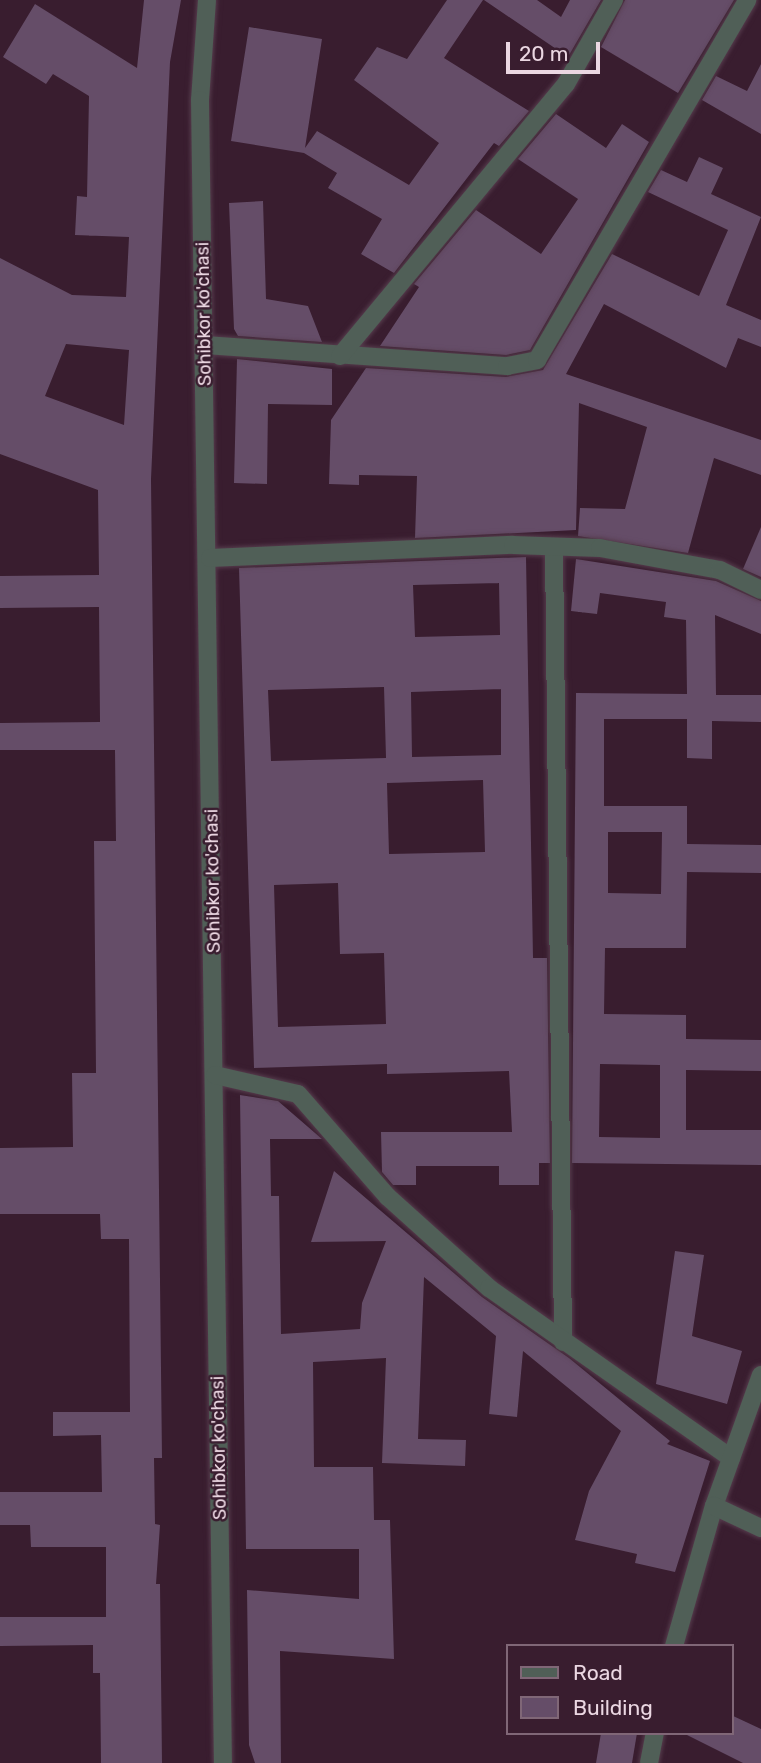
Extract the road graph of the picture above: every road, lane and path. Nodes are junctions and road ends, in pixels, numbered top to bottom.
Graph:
1 (207, 0) edge
2 (614, 0) edge
3 (747, 0) edge
4 (205, 345) junction
5 (340, 356) junction
6 (554, 547) junction
7 (210, 558) junction
8 (761, 590) edge
9 (215, 1075) junction
10 (563, 1342) junction
11 (761, 1374) edge
12 (731, 1458) junction
13 (714, 1506) junction
14 (761, 1528) edge
15 (675, 1644) edge
16 (654, 1735) edge
17 (223, 1763) edge
18 (649, 1763) edge

1 - 4 street, Sohibkor ko'chasi
2 - 5 street
3 - 5 street
4 - 5 street
4 - 7 street, Sohibkor ko'chasi
6 - 7 street
6 - 8 street
6 - 10 street
7 - 9 street, Sohibkor ko'chasi
9 - 10 street
9 - 17 street, Sohibkor ko'chasi
10 - 12 street
11 - 12 street
12 - 13 street
13 - 14 street
13 - 15 street
16 - 18 street

